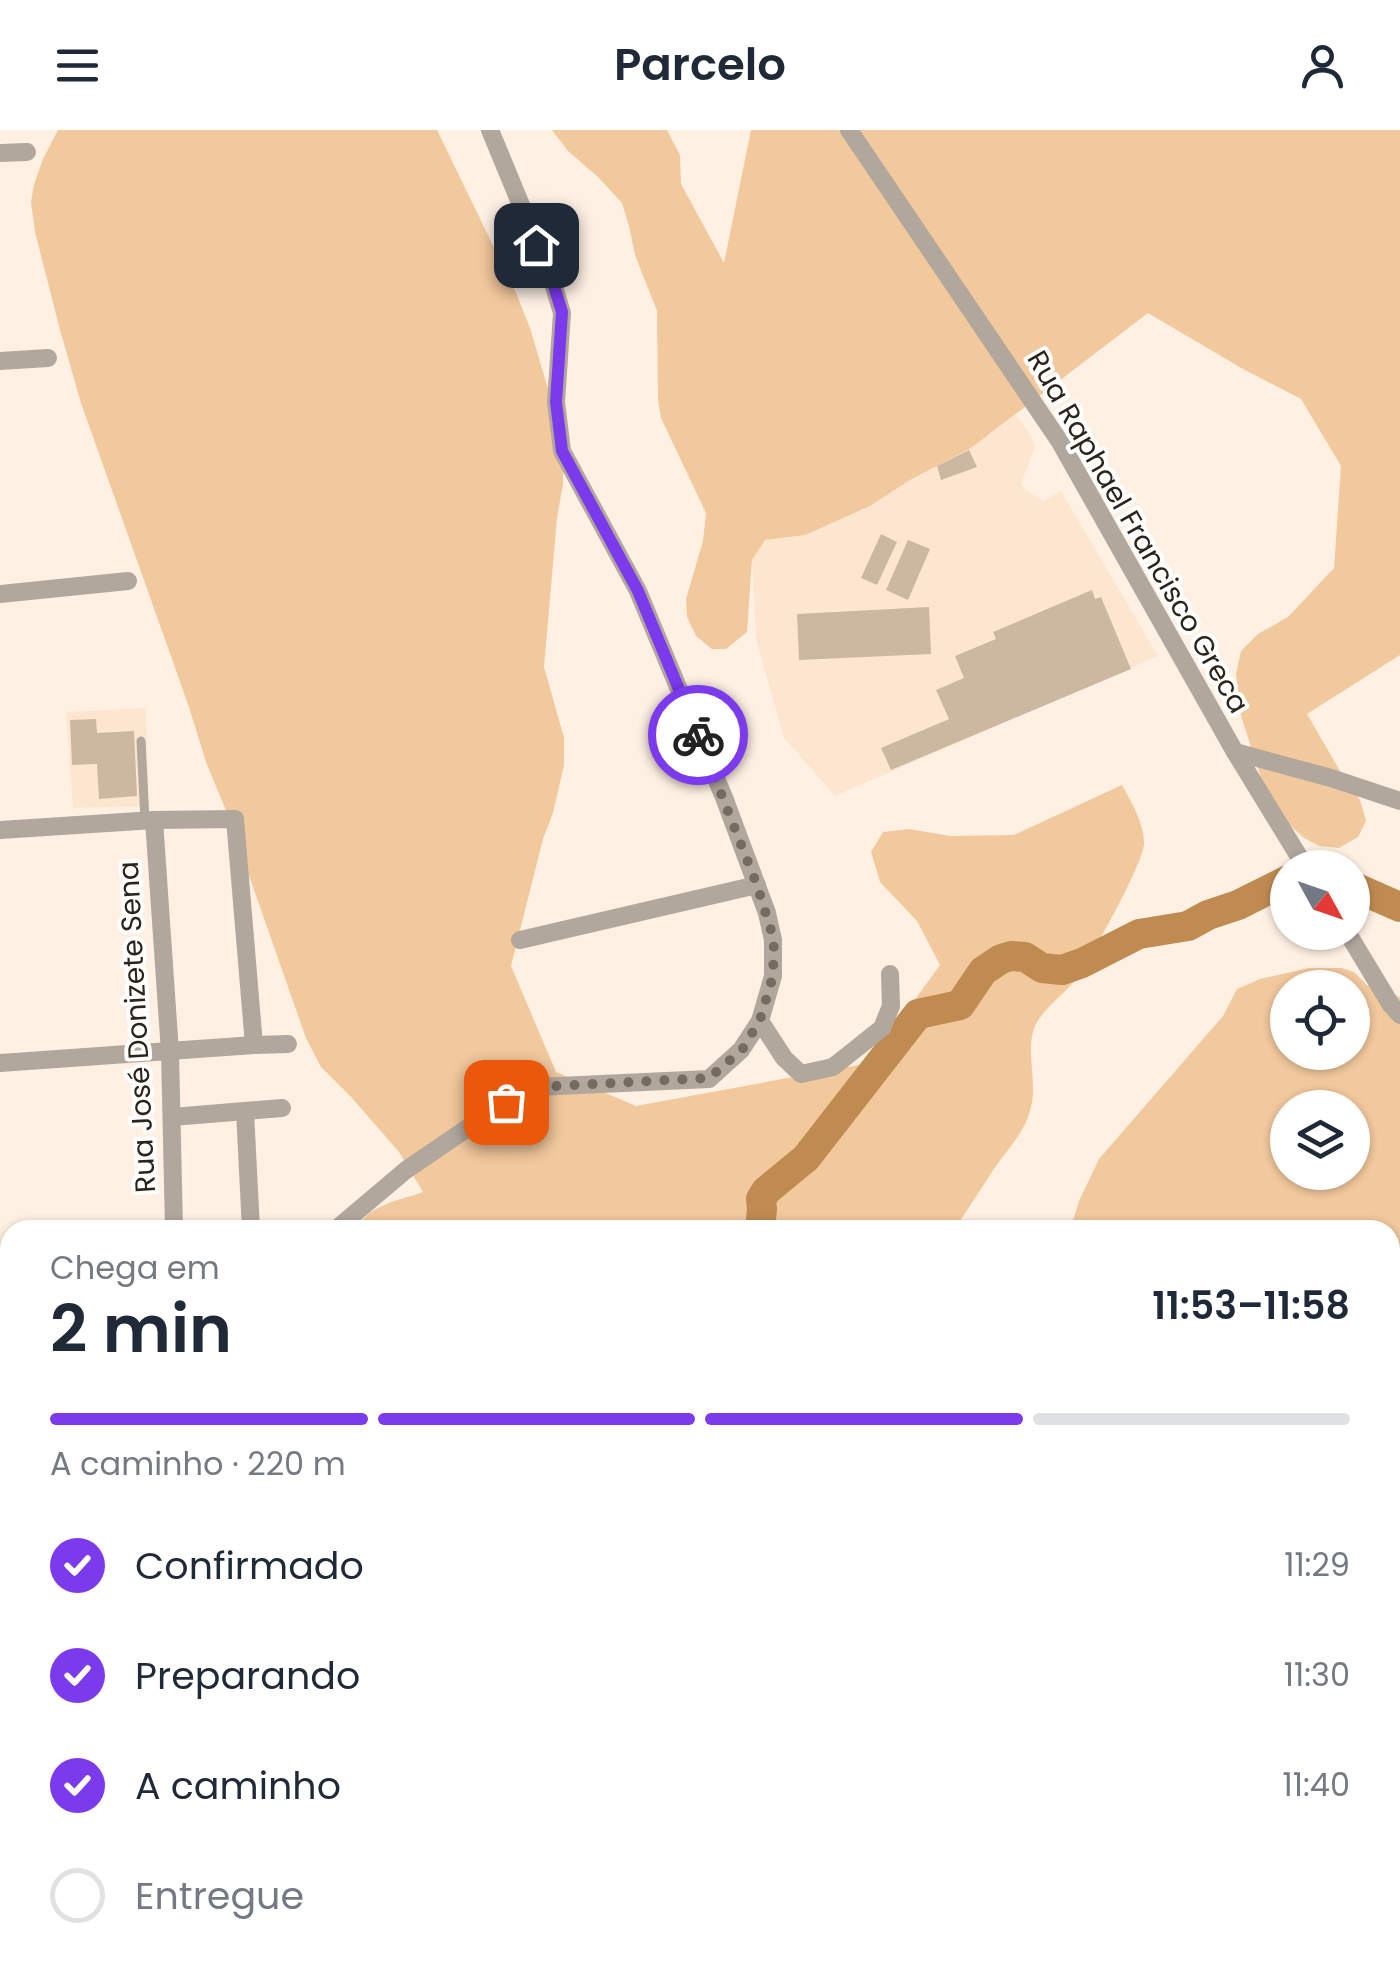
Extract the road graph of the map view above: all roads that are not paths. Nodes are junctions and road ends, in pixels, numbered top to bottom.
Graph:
1 (490, 130) edge
2 (849, 130) edge
3 (0, 152) edge
4 (26, 152) dead end
5 (48, 358) dead end
6 (0, 361) edge
7 (128, 581) dead end
8 (0, 594) edge
9 (141, 741) dead end
10 (1235, 752) junction
11 (1400, 801) edge
12 (149, 821) junction
13 (0, 830) edge
14 (1295, 850) edge
15 (757, 885) junction
16 (520, 940) dead end
17 (1358, 950) edge
18 (890, 974) dead end
19 (1400, 1015) edge
20 (760, 1020) junction
21 (254, 1044) junction
22 (288, 1044) dead end
23 (170, 1052) junction
24 (0, 1064) edge
25 (282, 1108) dead end
26 (245, 1111) junction
27 (172, 1118) junction
28 (174, 1220) edge
29 (250, 1220) edge
30 (347, 1220) edge

1 - 15 street
2 - 10 street, Rua Raphael Francisco Greca
3 - 4 street
5 - 6 street
7 - 8 street
9 - 12 lane
10 - 11 street
10 - 14 street, Rua Raphael Francisco Greca
12 - 13 street
12 - 21 street
12 - 23 street, Rua José Donizete Sena
15 - 16 street
15 - 20 street
17 - 19 street
18 - 20 street
20 - 30 street
21 - 22 street
21 - 23 street
23 - 24 street
23 - 27 street, Rua José Donizete Sena
25 - 26 street
26 - 27 street
26 - 29 street
27 - 28 street, Rua José Donizete Sena

